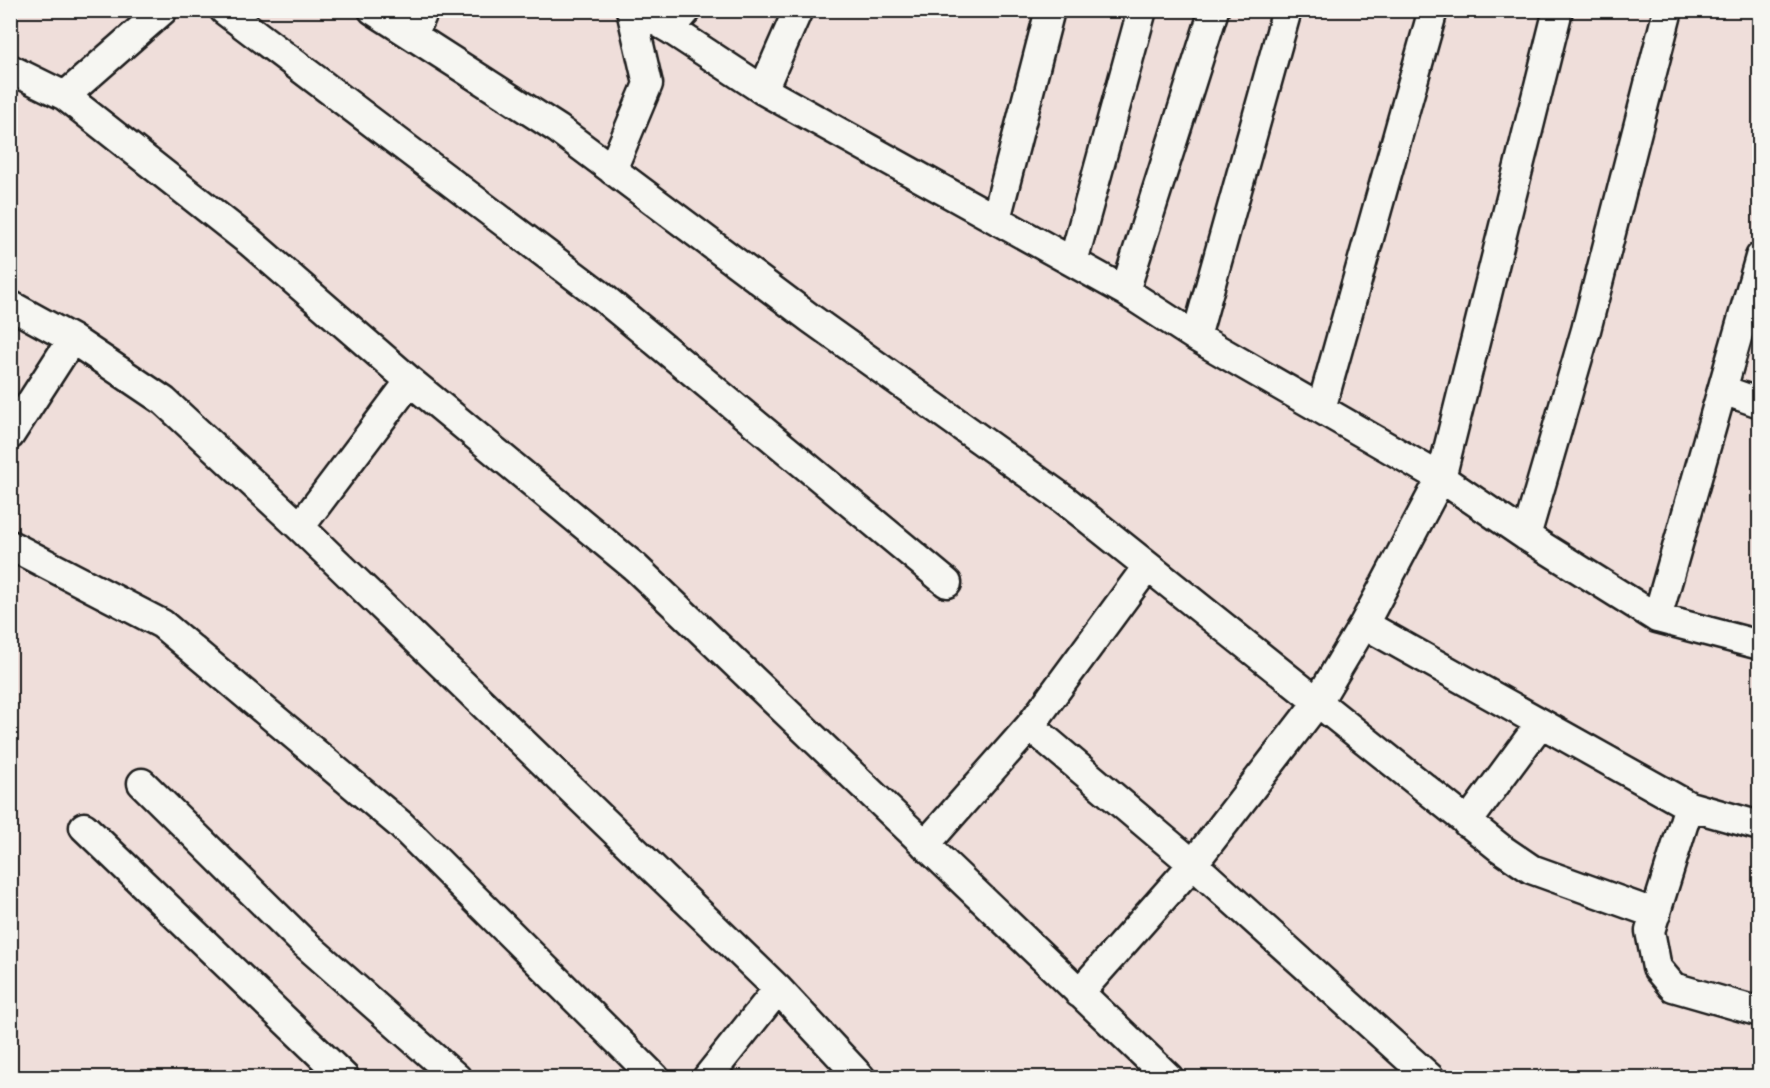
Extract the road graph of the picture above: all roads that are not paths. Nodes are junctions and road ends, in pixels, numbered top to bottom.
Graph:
1 (163, 10) edge
2 (224, 10) edge
3 (373, 10) edge
4 (631, 10) edge
5 (637, 10) edge
6 (798, 10) edge
7 (1050, 10) edge
8 (1142, 10) edge
9 (1214, 10) edge
10 (1287, 10) edge
11 (1433, 10) edge
12 (1558, 10) edge
13 (1668, 10) edge
14 (678, 20) edge
15 (418, 23) edge
16 (10, 69) edge
17 (763, 90) junction
18 (65, 96) junction
19 (612, 170) junction
20 (996, 219) junction
21 (1760, 257) edge
22 (1073, 262) junction
23 (1125, 291) junction
24 (10, 305) edge
25 (1196, 337) junction
26 (72, 339) junction
27 (410, 381) junction
28 (1723, 390) junction
29 (1760, 403) edge
30 (1321, 410) junction
31 (10, 435) edge
32 (1441, 478) junction
33 (300, 527) junction
34 (1526, 536) junction
35 (10, 545) edge
36 (1148, 567) junction
37 (947, 584) dead end
38 (1657, 618) junction
39 (1364, 624) junction
40 (1760, 645) edge
41 (1317, 703) junction
42 (1540, 724) junction
43 (1030, 726) junction
44 (142, 783) dead end
45 (1689, 806) junction
46 (1467, 823) junction
47 (1760, 825) edge
48 (84, 827) dead end
49 (925, 845) junction
50 (1193, 864) junction
51 (1656, 914) junction
52 (778, 989) junction
53 (1079, 993) junction
54 (1760, 1012) edge
55 (345, 1077) edge
56 (457, 1077) edge
57 (655, 1077) edge
58 (706, 1077) edge
59 (861, 1077) edge
60 (1169, 1077) edge
61 (1430, 1077) edge

1 - 18 street
2 - 37 street
3 - 15 street
4 - 19 street
5 - 14 street
6 - 17 street
7 - 20 street
8 - 22 street
9 - 23 street
10 - 25 street
11 - 30 street
12 - 32 street
13 - 34 street
14 - 17 street
15 - 19 street
16 - 18 street
17 - 20 street
18 - 27 street
19 - 36 street
20 - 22 street
21 - 28 street
22 - 23 street
23 - 25 street
24 - 26 street
25 - 30 street
26 - 31 street
26 - 33 street
27 - 33 street
27 - 49 street
28 - 29 street
28 - 38 street
30 - 32 street
32 - 34 street
32 - 39 street
33 - 52 street
34 - 38 street
35 - 57 street
36 - 41 street
36 - 43 street
38 - 40 street
39 - 41 street
39 - 42 street
41 - 46 street
41 - 50 street
42 - 45 street
42 - 46 street
43 - 49 street
43 - 50 street
44 - 56 street
45 - 47 street
45 - 51 street
46 - 51 street
48 - 55 street
49 - 53 street
50 - 53 street
50 - 61 street
51 - 54 street
52 - 58 street
52 - 59 street
53 - 60 street

